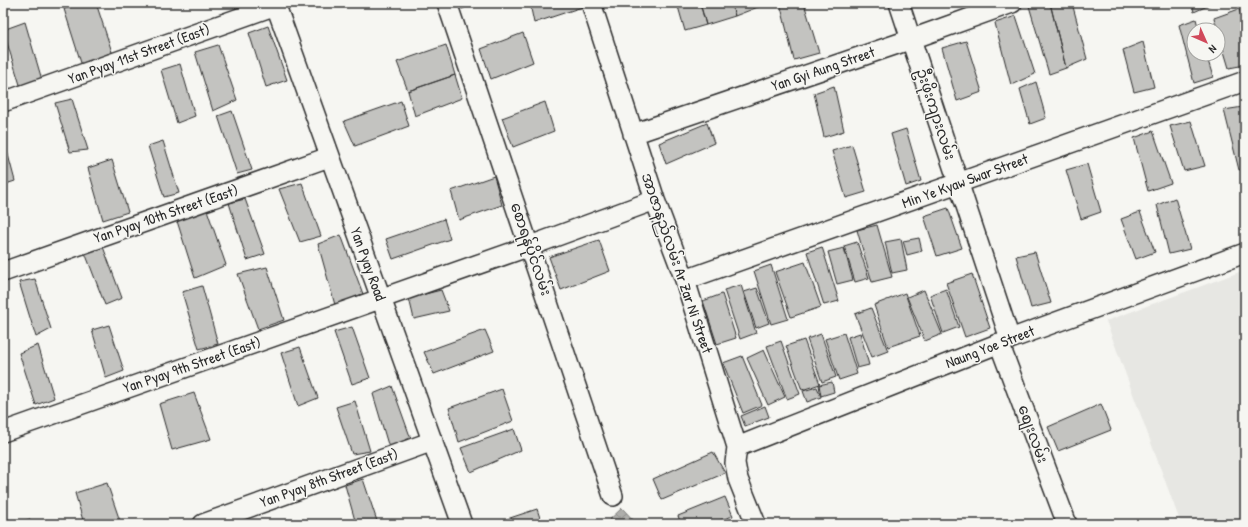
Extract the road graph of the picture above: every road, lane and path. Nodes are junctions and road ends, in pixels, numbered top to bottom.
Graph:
1 (447, 3) edge
2 (590, 3) edge
3 (899, 3) edge
4 (1012, 3) edge
5 (275, 4) edge
6 (912, 39) junction
7 (1245, 81) edge
8 (3, 102) edge
9 (633, 134) junction
10 (329, 157) junction
11 (959, 183) junction
12 (655, 200) junction
13 (530, 246) junction
14 (1245, 253) edge
15 (3, 272) edge
16 (685, 280) junction
17 (381, 298) junction
18 (1005, 341) junction
19 (3, 432) edge
20 (433, 441) junction
21 (737, 447) junction
22 (612, 496) dead end
23 (203, 524) edge
24 (462, 524) edge
25 (756, 524) edge
26 (1067, 524) edge

1 - 13 street, စောရန်ပိုင်လမ်း
2 - 9 street, အာဇာနည်လမ်း Ar Zar Ni Street
3 - 6 street, ဦးဖိုးကျားလမ်း
4 - 6 street, Yan Gyi Aung Street
5 - 8 street, Yan Pyay 11st Street (East)
5 - 10 street, Yan Pyay Road
6 - 9 street, Yan Gyi Aung Street
6 - 11 street, ဦးဖိုးကျားလမ်း
7 - 11 street, Min Ye Kyaw Swar Street
9 - 12 street, အာဇာနည်လမ်း Ar Zar Ni Street
10 - 15 street, Yan Pyay 10th Street (East)
10 - 17 street, Yan Pyay Road
11 - 16 street, Min Ye Kyaw Swar Street
11 - 18 street, ဦးဖိုးကျားလမ်း
12 - 13 street, Yan Pyay 9th Street (East)
12 - 16 street, အာဇာနည်လမ်း Ar Zar Ni Street
13 - 17 street, Yan Pyay 9th Street (East)
13 - 22 street, စောရန်ပိုင်လမ်း
14 - 18 street, Naung Yoe Street
16 - 21 street, အာဇာနည်လမ်း Ar Zar Ni Street
17 - 19 street, Yan Pyay 9th Street (East)
17 - 20 street, Yan Pyay Road
18 - 21 street, Naung Yoe Street
18 - 26 street, စျေးလမ်း
20 - 23 street, Yan Pyay 8th Street (East)
20 - 24 street, Yan Pyay Road
21 - 25 street, အာဇာနည်လမ်း Ar Zar Ni Street

